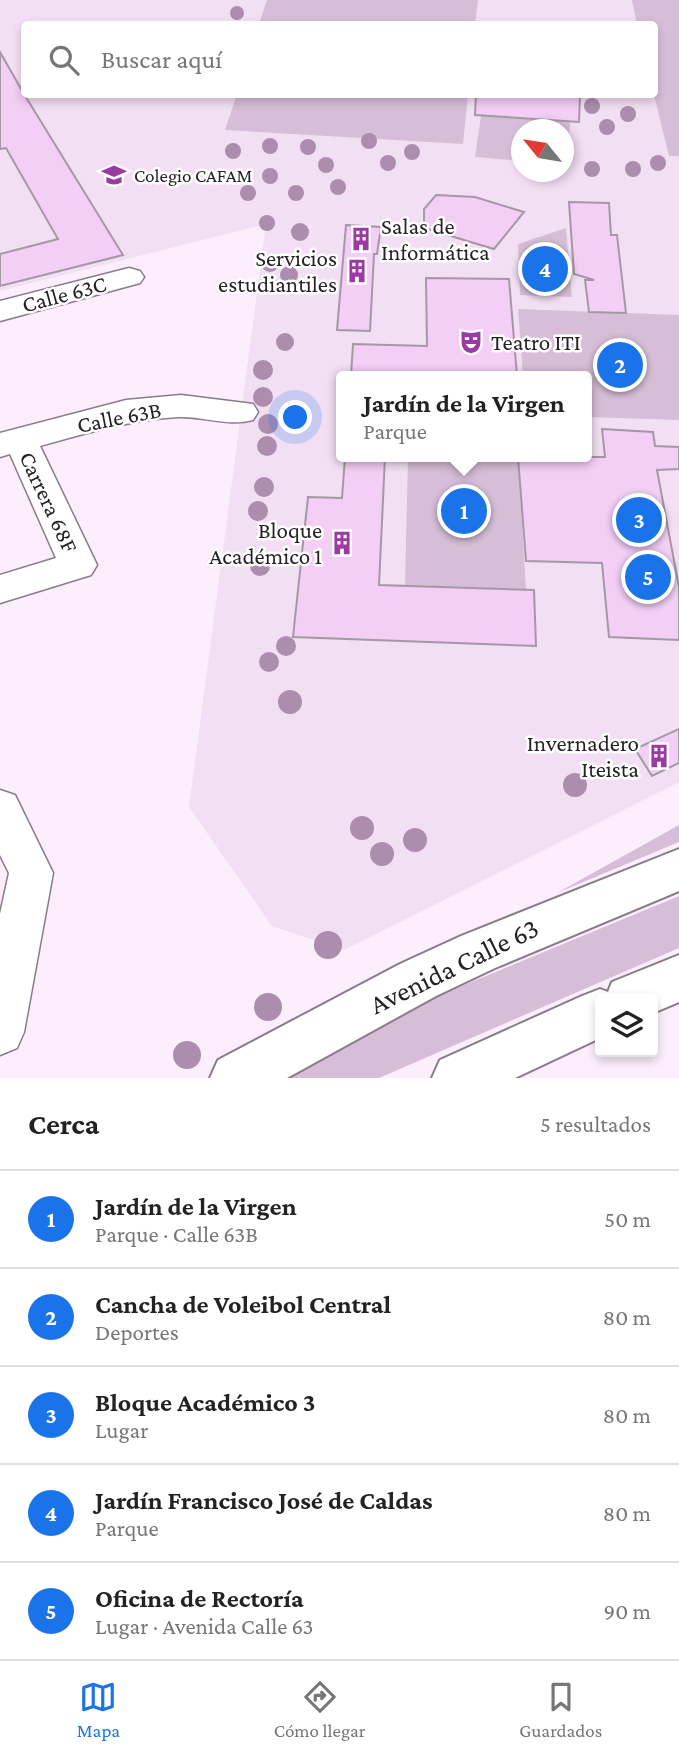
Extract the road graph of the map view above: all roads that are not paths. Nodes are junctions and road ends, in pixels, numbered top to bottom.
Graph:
1 (129, 277) dead end
2 (0, 311) edge
3 (241, 412) dead end
4 (10, 442) edge
5 (0, 589) edge
6 (0, 808) edge
7 (679, 870) edge
8 (679, 978) edge
9 (642, 994) edge
10 (595, 1015) edge
11 (0, 1032) edge
12 (236, 1078) edge
13 (458, 1078) edge

1 - 2 street, Calle 63C
3 - 4 street, Calle 63B
4 - 5 street, Carrera 68F
6 - 11 street
7 - 12 main road, Avenida Calle 63
8 - 9 main road
10 - 13 main road

